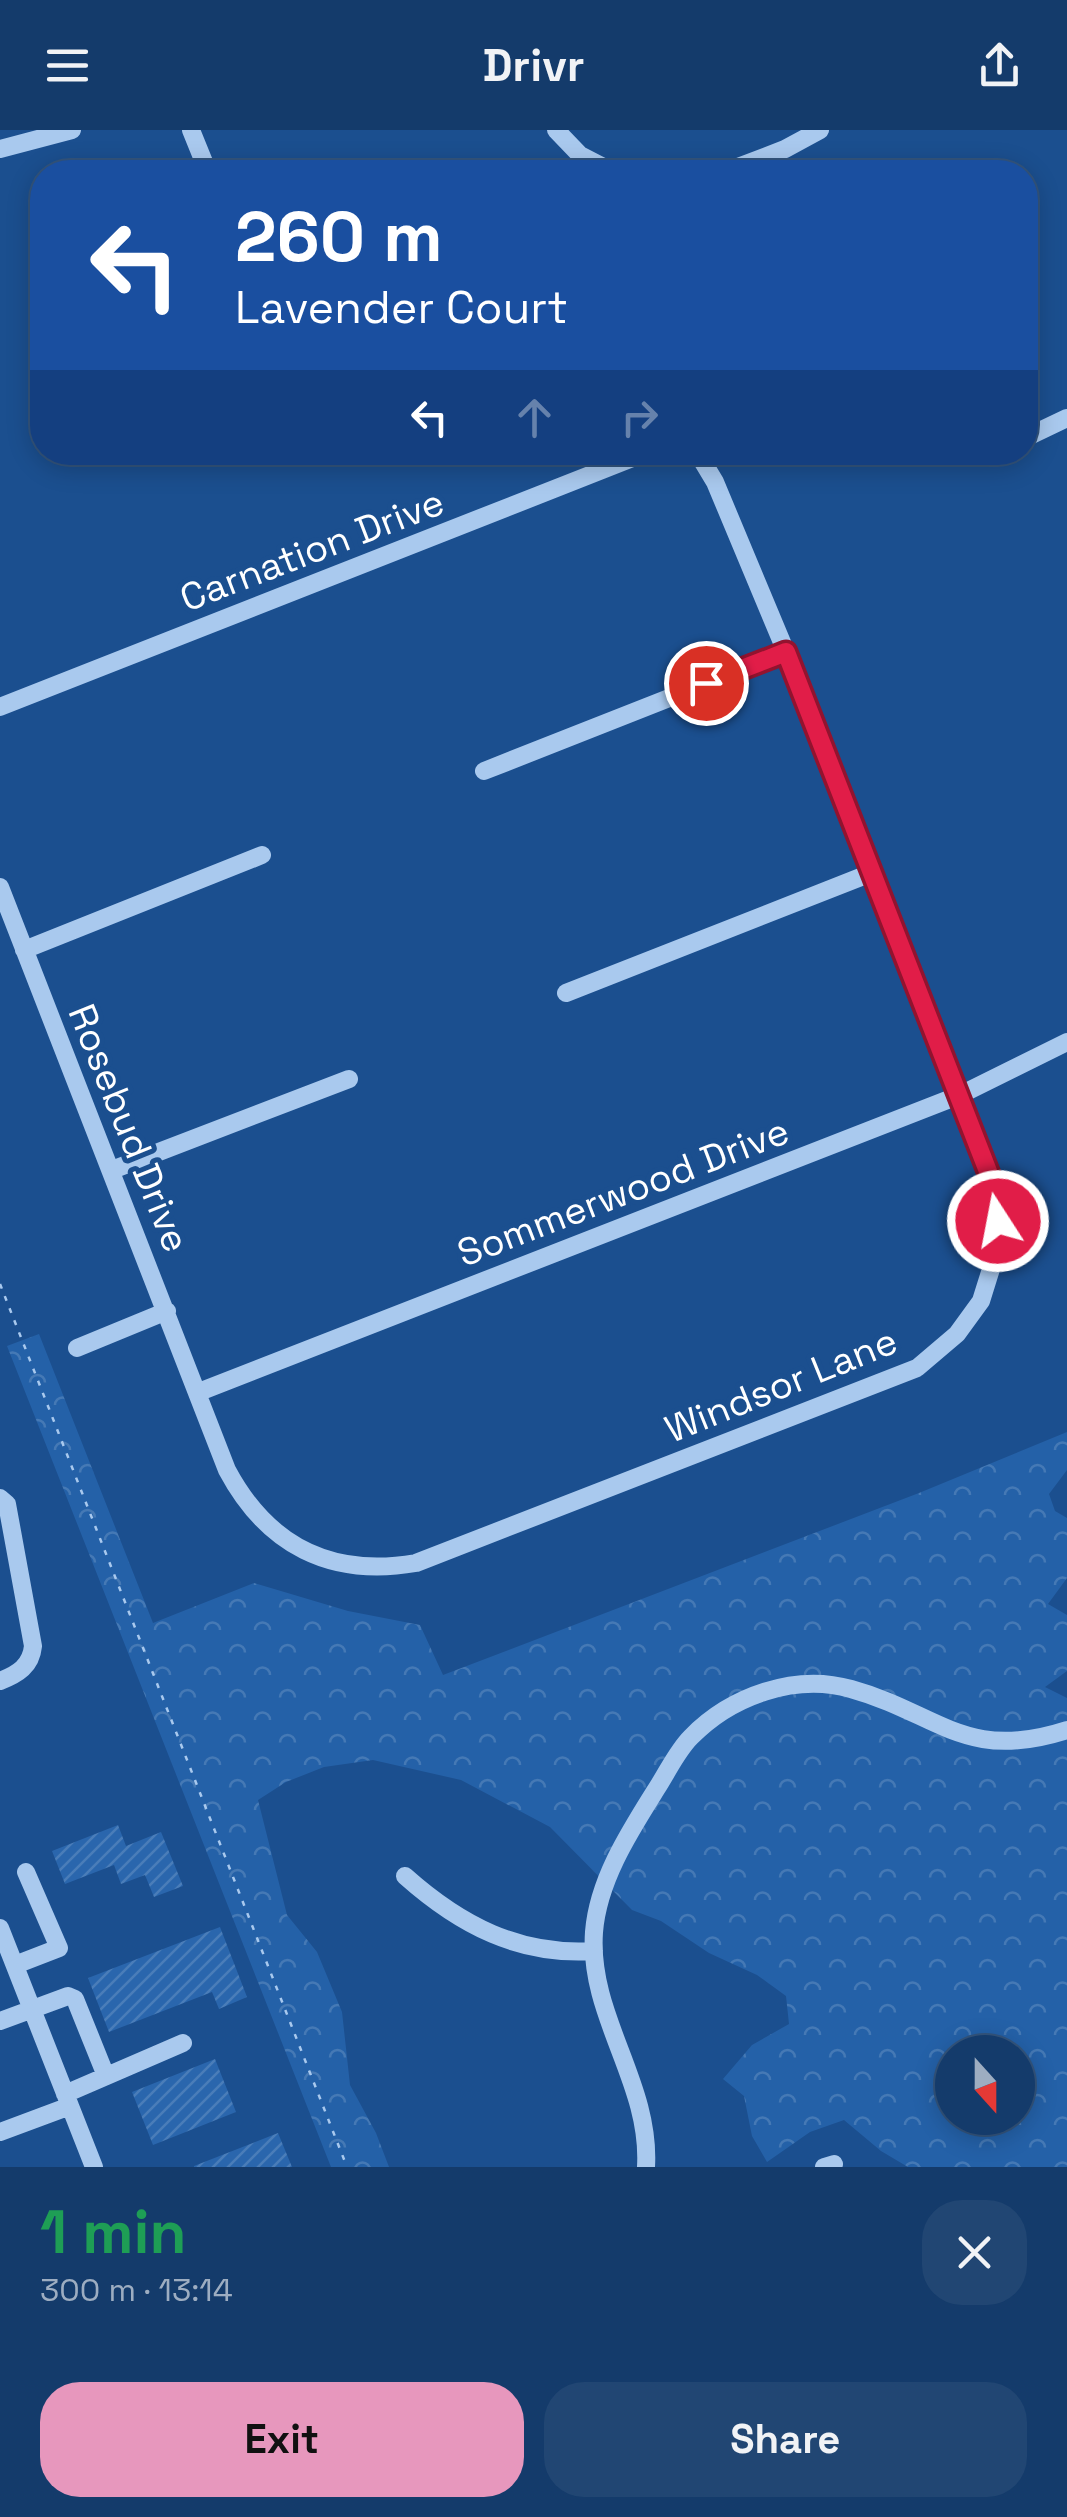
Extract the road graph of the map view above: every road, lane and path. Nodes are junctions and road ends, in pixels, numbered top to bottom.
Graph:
1 (72, 130) edge
2 (191, 130) edge
3 (556, 130) edge
4 (820, 130) edge
5 (0, 149) edge
6 (203, 160) edge
7 (590, 160) edge
8 (770, 160) edge
9 (1067, 418) edge
10 (1038, 432) edge
11 (615, 465) edge
12 (705, 465) edge
13 (786, 652) junction
14 (0, 708) edge
15 (484, 771) dead end
16 (262, 856) dead end
17 (871, 873) junction
18 (0, 887) edge
19 (24, 950) junction
20 (566, 993) dead end
21 (1067, 1042) edge
22 (349, 1079) dead end
23 (960, 1095) junction
24 (112, 1170) junction
25 (0, 1284) edge
26 (167, 1311) junction
27 (77, 1348) dead end
28 (198, 1392) junction
29 (0, 1498) edge
30 (0, 1680) edge
31 (1067, 1730) edge
32 (26, 1872) dead end
33 (404, 1876) dead end
34 (0, 1928) edge
35 (594, 1952) junction
36 (15, 1966) junction
37 (32, 2010) junction
38 (0, 2021) edge
39 (183, 2044) dead end
40 (106, 2076) junction
41 (68, 2100) junction
42 (0, 2132) edge
43 (94, 2167) edge
44 (347, 2167) edge
45 (646, 2167) edge

1 - 5 street
2 - 6 street
3 - 7 street
4 - 8 street
9 - 10 street
11 - 14 street, Carnation Drive
12 - 13 street, Windsor Lane
13 - 15 street
13 - 17 street, Windsor Lane
16 - 19 street
17 - 20 street
17 - 23 street, Windsor Lane
18 - 19 street, Rosebud Drive
19 - 24 street, Rosebud Drive
21 - 23 street, Sommerwood Drive
22 - 24 street
23 - 28 street, Sommerwood Drive
23 - 28 street, Windsor Lane
24 - 26 street, Rosebud Drive
25 - 44 path
26 - 27 street
26 - 28 street, Rosebud Drive
29 - 30 street
31 - 35 street
32 - 36 street
33 - 35 street
34 - 36 street
35 - 45 street
36 - 37 street
37 - 38 street
37 - 40 street
37 - 41 street
39 - 40 street
40 - 41 street
41 - 42 street
41 - 43 street

